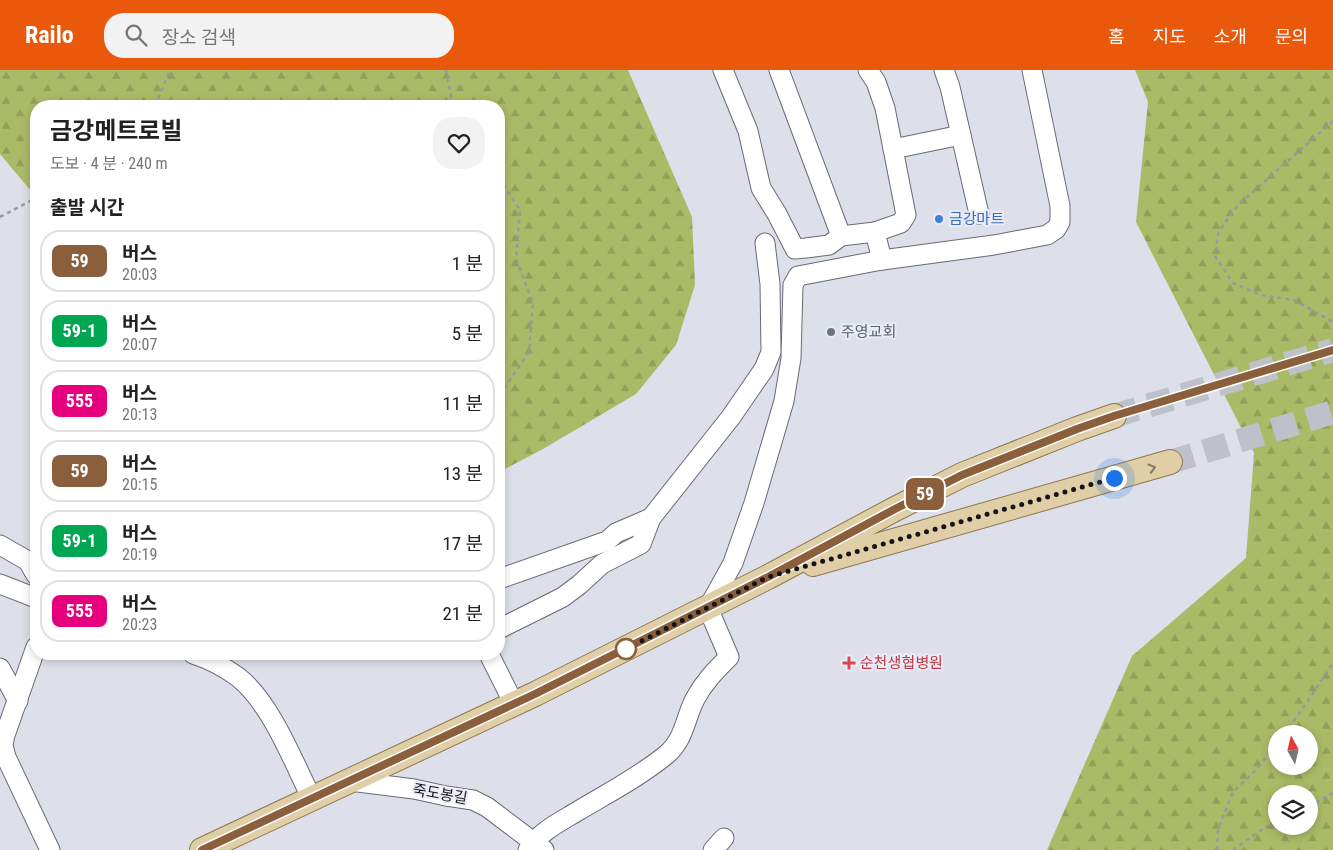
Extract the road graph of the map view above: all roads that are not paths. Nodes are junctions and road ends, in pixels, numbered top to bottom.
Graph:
1 (723, 70) edge
2 (779, 70) edge
3 (868, 70) edge
4 (944, 70) edge
5 (1032, 70) edge
6 (961, 135) junction
7 (893, 149) junction
8 (979, 214) dead end
9 (875, 232) junction
10 (841, 236) junction
11 (765, 243) dead end
12 (882, 260) junction
13 (1114, 416) tunnel mouth
14 (1170, 462) tunnel mouth
15 (650, 518) junction
16 (0, 545) edge
17 (30, 564) edge
18 (505, 577) edge
19 (768, 577) junction
20 (0, 584) edge
21 (30, 596) edge
22 (708, 608) junction
23 (505, 626) edge
24 (31, 660) edge
25 (206, 660) edge
26 (492, 660) edge
27 (0, 668) edge
28 (18, 701) junction
29 (514, 704) junction
30 (350, 781) junction
31 (312, 799) junction
32 (535, 847) edge
33 (50, 850) edge
34 (202, 850) edge

1 - 10 street
2 - 10 street
3 - 7 street
4 - 6 street
5 - 12 street
6 - 7 street
6 - 8 street
7 - 9 street
9 - 10 street
9 - 12 street
11 - 15 street
12 - 22 street
13 - 19 main road
19 -> 14 main road
15 - 18 street
15 - 23 street
16 - 17 street
19 - 22 main road
20 - 21 street
22 - 29 main road
22 - 32 street
24 - 28 street
25 - 31 street
26 - 29 street
27 - 28 street
28 - 33 street
29 - 30 main road
30 - 31 main road
30 - 32 street, 죽도봉길
31 - 34 main road

